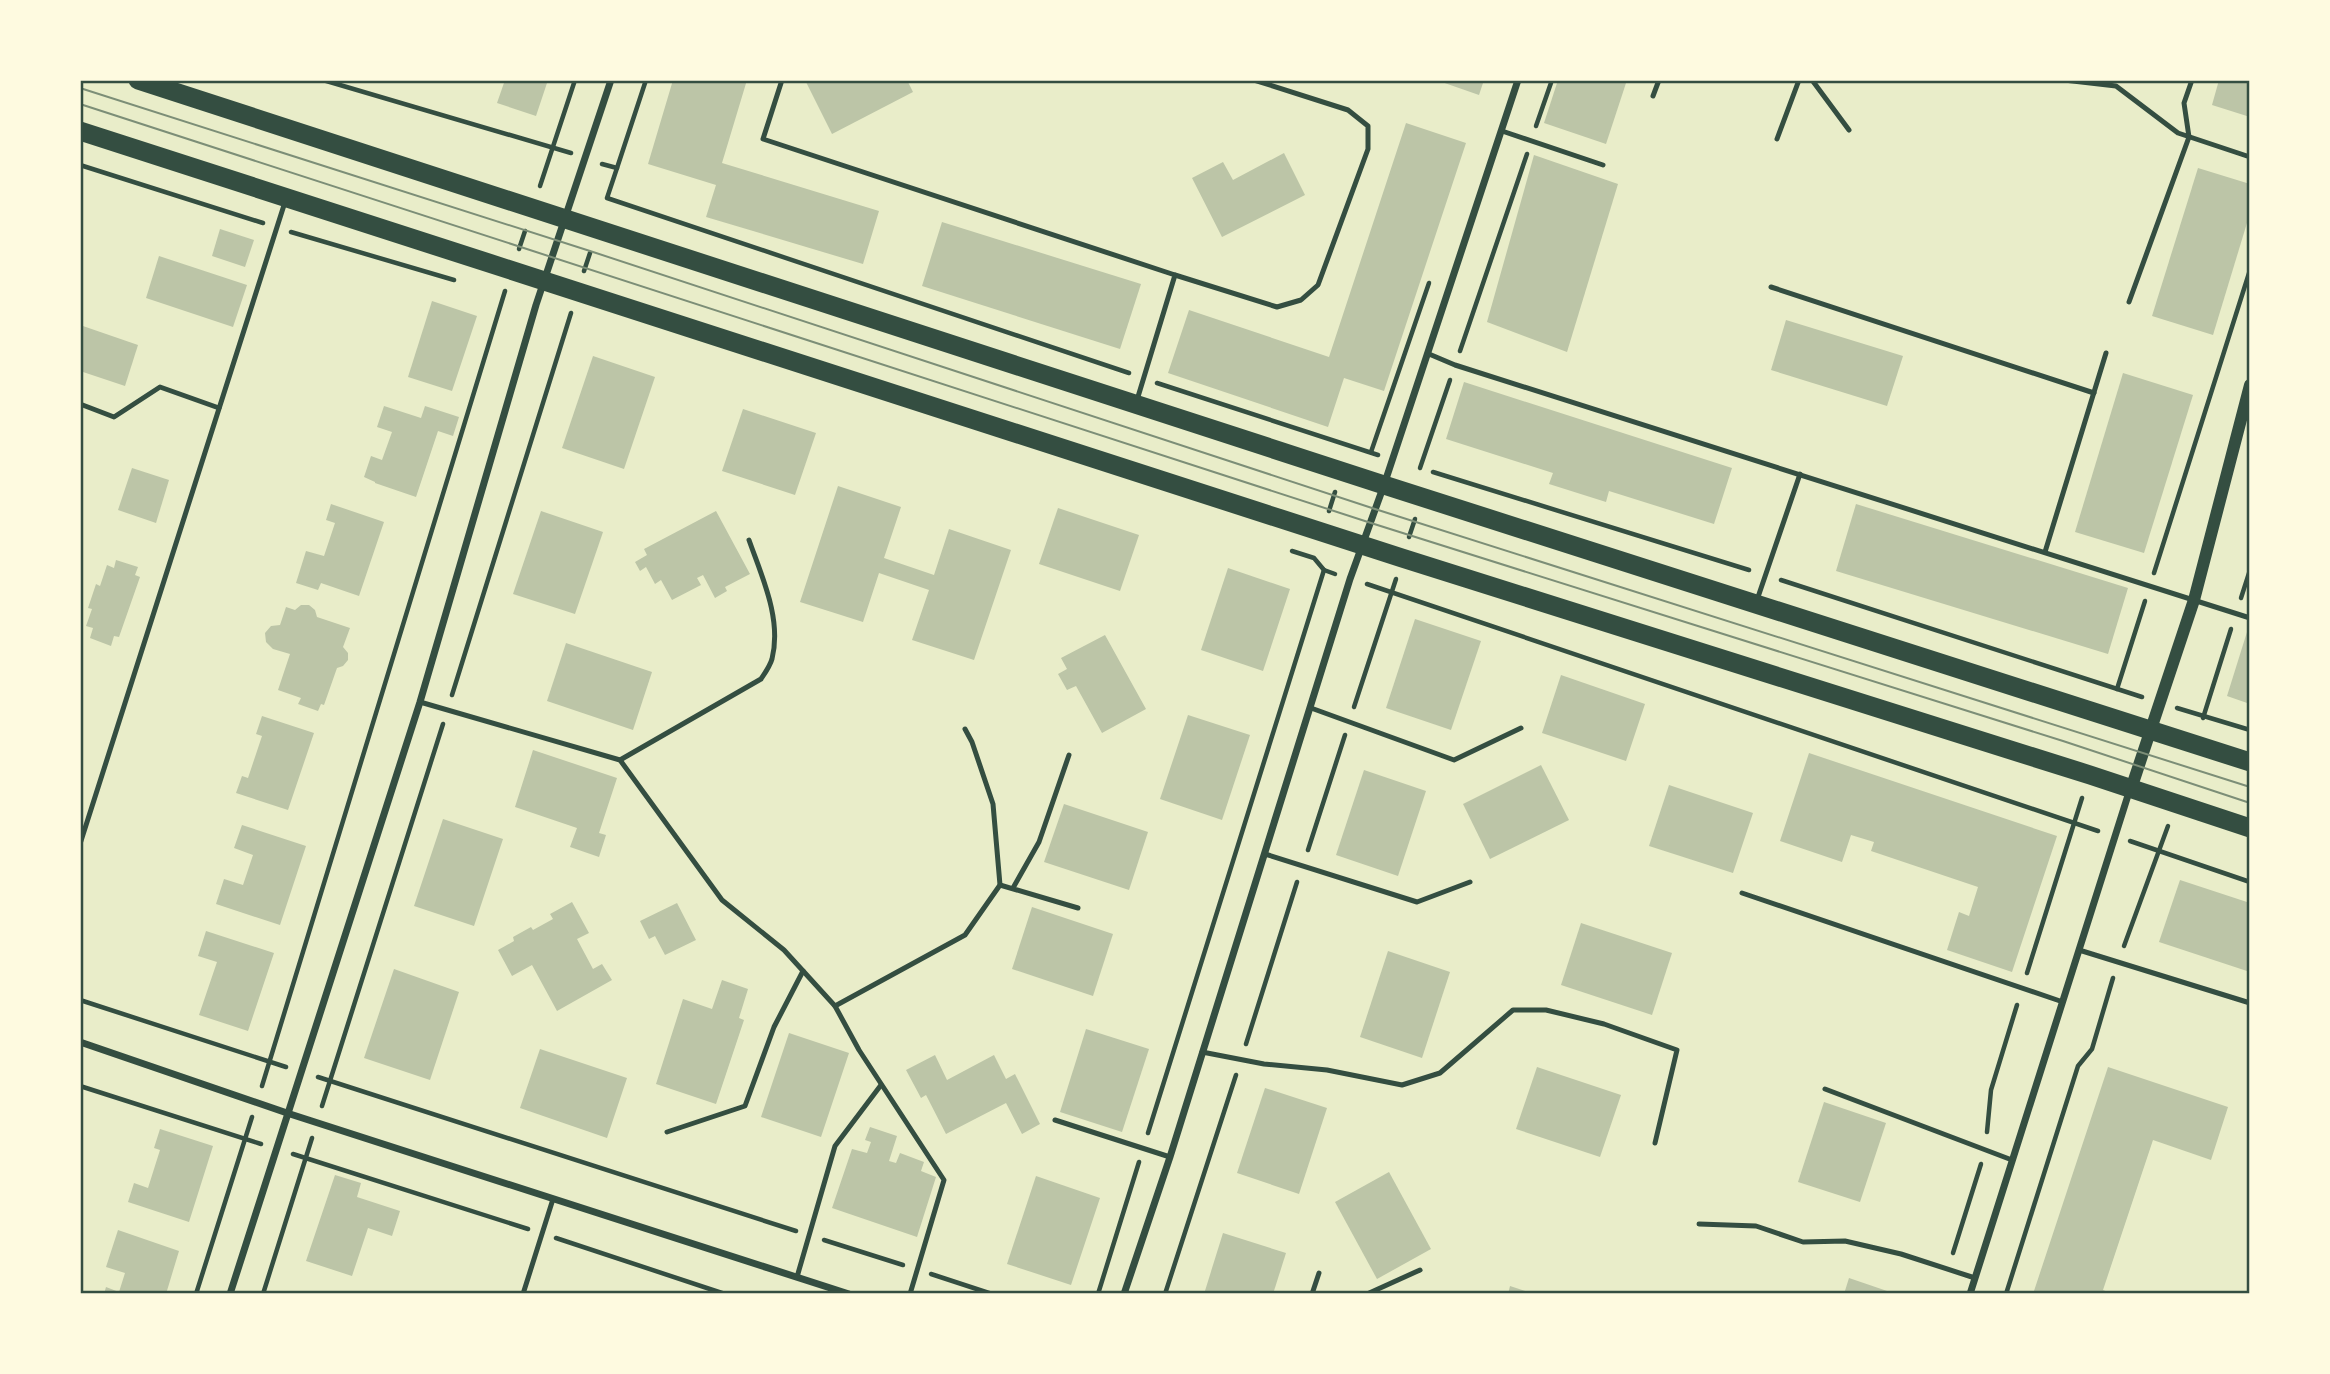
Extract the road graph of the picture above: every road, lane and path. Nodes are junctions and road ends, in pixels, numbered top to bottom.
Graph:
1 (138, 80) edge
2 (323, 80) edge
3 (575, 80) edge
4 (611, 80) edge
5 (646, 80) edge
6 (782, 80) edge
7 (1254, 80) edge
8 (1518, 80) edge
9 (1552, 80) edge
10 (1659, 80) edge
11 (1799, 80) edge
12 (1812, 80) edge
13 (2064, 80) edge
14 (2192, 80) edge
15 (1653, 96) dead end
16 (1849, 130) dead end
17 (80, 131) edge
18 (1502, 131) junction
19 (2189, 136) junction
20 (1777, 139) dead end
21 (1531, 142) junction
22 (553, 147) junction
23 (584, 158) junction
24 (2249, 158) edge
25 (80, 164) edge
26 (1603, 165) dead end
27 (617, 168) junction
28 (607, 198) junction
29 (286, 199) junction
30 (533, 208) junction
31 (564, 218) junction
32 (277, 228) junction
33 (597, 229) junction
34 (512, 270) junction
35 (2249, 270) edge
36 (1175, 275) junction
37 (544, 281) junction
38 (464, 283) dead end
39 (1772, 288) dead end
40 (491, 291) dead end
41 (578, 291) junction
42 (504, 295) junction
43 (2129, 302) dead end
44 (536, 306) junction
45 (570, 317) junction
46 (583, 321) dead end
47 (2106, 353) dead end
48 (1429, 354) junction
49 (1455, 365) junction
50 (1144, 378) junction
51 (2249, 385) edge
52 (2094, 393) junction
53 (1136, 403) junction
54 (80, 404) edge
55 (219, 408) junction
56 (1350, 445) junction
57 (1392, 460) junction
58 (1420, 468) junction
59 (1342, 471) junction
60 (1800, 474) junction
61 (1384, 485) junction
62 (1322, 532) junction
63 (749, 540) dead end
64 (1363, 545) junction
65 (1287, 549) dead end
66 (2045, 552) junction
67 (1314, 558) junction
68 (1324, 570) junction
69 (2249, 570) edge
70 (1766, 575) junction
71 (1350, 579) junction
72 (2150, 586) junction
73 (2194, 600) junction
74 (1756, 603) junction
75 (2236, 613) junction
76 (2249, 618) edge
77 (2117, 689) junction
78 (420, 702) junction
79 (2158, 702) junction
80 (1311, 708) junction
81 (447, 710) junction
82 (2108, 716) junction
83 (2203, 716) junction
84 (1521, 728) dead end
85 (965, 729) dead end
86 (2150, 730) junction
87 (2249, 730) edge
88 (2194, 744) junction
89 (1069, 755) dead end
90 (620, 760) junction
91 (2249, 762) edge
92 (2090, 775) junction
93 (2131, 789) junction
94 (2175, 803) junction
95 (2075, 823) junction
96 (2249, 828) edge
97 (2116, 836) junction
98 (80, 844) edge
99 (2159, 851) junction
100 (1265, 853) junction
101 (1470, 882) dead end
102 (2249, 882) edge
103 (1000, 885) junction
104 (1013, 888) junction
105 (1742, 893) dead end
106 (1078, 908) dead end
107 (2079, 950) junction
108 (2118, 962) junction
109 (803, 971) junction
110 (2022, 989) junction
111 (80, 1000) edge
112 (2063, 1002) junction
113 (2249, 1003) edge
114 (835, 1006) junction
115 (80, 1042) edge
116 (1202, 1052) junction
117 (270, 1062) junction
118 (303, 1072) junction
119 (331, 1080) junction
120 (881, 1085) junction
121 (80, 1086) edge
122 (1825, 1089) dead end
123 (257, 1102) junction
124 (290, 1114) junction
125 (1055, 1120) dead end
126 (317, 1122) junction
127 (667, 1132) dead end
128 (245, 1139) junction
129 (1655, 1143) dead end
130 (278, 1149) junction
131 (1143, 1149) junction
132 (1986, 1150) junction
133 (1170, 1157) junction
134 (306, 1159) junction
135 (2012, 1160) junction
136 (553, 1199) junction
137 (1699, 1224) dead end
138 (542, 1234) junction
139 (809, 1235) junction
140 (1948, 1269) junction
141 (918, 1270) junction
142 (1420, 1270) dead end
143 (1319, 1273) dead end
144 (797, 1277) junction
145 (1975, 1278) junction
146 (834, 1291) edge
147 (196, 1293) edge
148 (230, 1293) edge
149 (263, 1293) edge
150 (523, 1293) edge
151 (725, 1293) edge
152 (849, 1293) edge
153 (910, 1293) edge
154 (992, 1293) edge
155 (1098, 1293) edge
156 (1124, 1293) edge
157 (1312, 1293) edge
158 (1367, 1293) edge
159 (1970, 1293) edge
160 (2006, 1293) edge

1 - 30 highway
2 - 22 path
3 - 22 path
4 - 23 street
5 - 27 path
6 - 36 lane
7 - 36 lane
8 - 18 street
9 - 21 path
10 - 15 lane
11 - 20 lane
12 - 16 lane
13 - 19 lane
14 - 19 lane
17 - 29 highway
18 - 21 lane
18 - 48 street
19 - 24 lane
19 - 43 lane
21 - 26 lane
21 - 49 path
22 - 23 path
22 - 30 path
23 - 27 path
23 - 31 street
25 - 32 path
27 - 28 path
28 - 33 path
28 - 50 path
29 - 32 lane
29 - 34 highway
30 - 31 highway
30 - 34 path
31 - 33 highway
31 - 37 street
32 - 38 path
32 - 55 lane
33 - 41 path
33 - 53 highway
34 - 37 highway
34 - 42 path
35 - 72 path
36 - 50 lane
37 - 41 highway
37 - 44 street
39 - 52 lane
40 - 42 path
41 - 45 path
41 - 62 highway
42 - 44 path
42 - 117 path
44 - 45 path
44 - 78 street
45 - 46 path
45 - 81 path
47 - 52 lane
48 - 49 lane
48 - 57 street
49 - 58 path
49 - 60 lane
50 - 53 lane
50 - 56 path
51 - 73 street
52 - 66 lane
53 - 59 highway
54 - 55 lane
55 - 98 lane
56 - 57 path
56 - 59 path
57 - 58 path
57 - 61 street
58 - 70 path
59 - 61 highway
59 - 62 path
60 - 66 lane
60 - 70 lane
61 - 64 street
61 - 74 highway
62 - 64 highway
62 - 67 path
63 - 90 lane
64 - 71 street
64 - 92 highway
65 - 67 path
66 - 72 lane
67 - 68 path
68 - 71 path
68 - 131 path
69 - 75 path
70 - 74 lane
70 - 77 path
71 - 80 street
71 - 95 path
72 - 73 lane
72 - 77 path
73 - 75 lane
73 - 79 street
74 - 82 highway
75 - 76 lane
75 - 83 path
77 - 79 path
77 - 82 path
78 - 81 lane
78 - 118 street
79 - 83 path
79 - 86 street
80 - 84 lane
80 - 100 street
81 - 90 lane
81 - 119 path
82 - 86 highway
83 - 87 path
83 - 88 path
85 - 103 lane
86 - 88 highway
86 - 93 street
88 - 91 highway
89 - 104 lane
90 - 109 lane
92 - 93 highway
92 - 95 path
93 - 94 highway
93 - 97 street
94 - 96 highway
94 - 99 path
95 - 97 path
95 - 110 path
97 - 99 path
97 - 107 street
99 - 102 path
99 - 108 path
100 - 101 lane
100 - 116 street
103 - 104 lane
103 - 114 lane
104 - 106 lane
105 - 110 lane
107 - 108 lane
107 - 112 street
108 - 113 lane
108 - 160 path
109 - 114 lane
109 - 127 lane
110 - 112 lane
110 - 132 path
111 - 117 path
112 - 135 street
114 - 120 lane
115 - 123 street
116 - 129 lane
116 - 133 street
117 - 118 path
117 - 123 path
118 - 119 path
118 - 124 street
119 - 126 path
119 - 139 path
120 - 139 lane
120 - 141 lane
121 - 128 path
122 - 132 lane
123 - 124 street
123 - 128 path
124 - 126 street
124 - 130 street
125 - 131 lane
126 - 134 path
126 - 136 street
128 - 130 path
128 - 147 path
130 - 134 path
130 - 148 street
131 - 133 lane
131 - 155 path
132 - 135 lane
132 - 140 path
133 - 156 street
134 - 138 path
134 - 149 path
135 - 145 street
136 - 138 lane
136 - 144 street
137 - 140 lane
138 - 150 lane
138 - 151 path
139 - 141 path
139 - 144 lane
140 - 145 lane
141 - 153 lane
141 - 154 path
142 - 158 lane
143 - 157 lane
144 - 146 street
145 - 159 street
146 - 152 street

